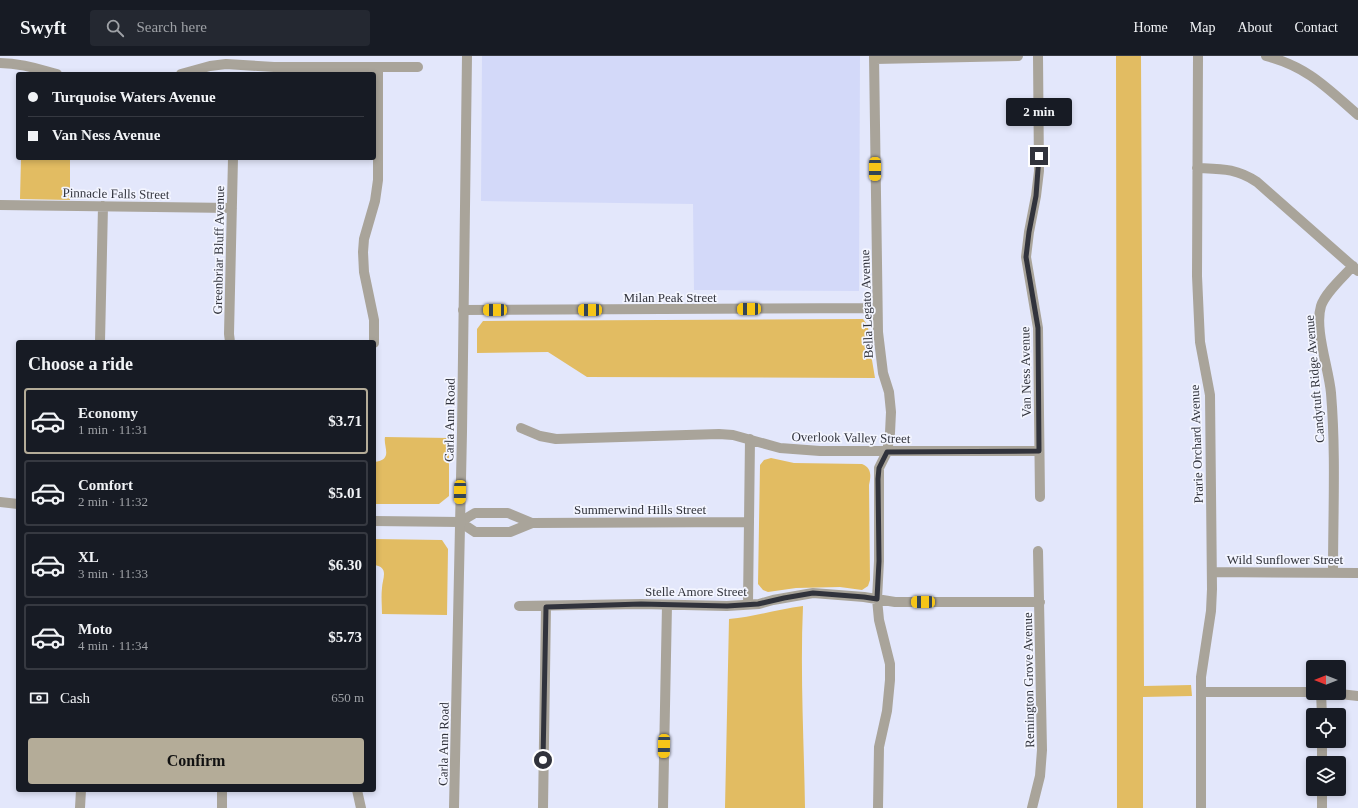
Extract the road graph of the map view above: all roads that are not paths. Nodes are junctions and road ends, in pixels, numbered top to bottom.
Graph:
1 (467, 56) edge
2 (1018, 56) edge
3 (1038, 56) edge
4 (1198, 56) edge
5 (1266, 56) edge
6 (874, 58) edge
7 (0, 63) edge
8 (378, 67) junction
9 (418, 67) dead end
10 (247, 70) edge
11 (51, 72) edge
12 (188, 72) edge
13 (1358, 115) edge
14 (233, 160) edge
15 (1197, 168) junction
16 (0, 205) edge
17 (103, 206) junction
18 (232, 208) junction
19 (1355, 268) edge
20 (877, 308) junction
21 (463, 310) junction
22 (100, 340) edge
23 (230, 340) edge
24 (374, 340) edge
25 (521, 428) dead end
26 (750, 439) junction
27 (1039, 451) junction
28 (887, 452) junction
29 (1040, 497) dead end
30 (0, 502) edge
31 (16, 504) edge
32 (376, 521) edge
33 (460, 522) junction
34 (749, 522) junction
35 (532, 523) junction
36 (1038, 551) dead end
37 (1212, 572) junction
38 (1332, 573) junction
39 (1358, 573) edge
40 (877, 599) junction
41 (1040, 602) junction
42 (748, 604) junction
43 (667, 605) junction
44 (520, 606) dead end
45 (546, 607) junction
46 (1201, 692) junction
47 (1306, 692) edge
48 (1346, 695) edge
49 (1358, 696) edge
50 (81, 792) edge
51 (222, 792) edge
52 (358, 792) edge
53 (1322, 796) edge
54 (80, 808) edge
55 (222, 808) edge
56 (361, 808) edge
57 (454, 808) edge
58 (543, 808) edge
59 (663, 808) edge
60 (878, 808) edge
61 (1032, 808) edge
62 (1201, 808) edge
63 (1322, 808) edge

1 - 21 street, Carla Ann Road
2 - 6 street
3 - 27 street, Van Ness Avenue
4 - 15 street, Prarie Orchard Avenue
5 - 13 street
6 - 20 street, Bella Legato Avenue
7 - 11 street
8 - 9 street
8 - 10 street
8 - 24 street
10 - 12 street
14 - 18 street, Greenbriar Bluff Avenue
15 - 19 street
15 - 37 street, Prarie Orchard Avenue
16 - 17 street, Pinnacle Falls Street
17 - 18 street, Pinnacle Falls Street
17 - 22 street
18 - 23 street, Greenbriar Bluff Avenue
19 - 38 street, Candytuft Ridge Avenue
20 - 21 street, Milan Peak Street
20 - 28 street, Bella Legato Avenue
21 - 33 street, Carla Ann Road
25 - 26 street, Overlook Valley Street
26 - 28 street, Overlook Valley Street
26 - 34 street
27 - 28 street, Overlook Valley Street
27 - 29 street, Van Ness Avenue
28 - 40 street, Bella Legato Avenue
30 - 31 street
32 - 33 street
33 - 35 street, Summerwind Hills Street
33 - 35 street, Summerwind Hills Street
33 - 57 street, Carla Ann Road
34 - 35 street, Summerwind Hills Street
34 - 42 street
36 - 41 street, Remington Grove Avenue
37 - 38 street, Wild Sunflower Street
37 - 46 street, Prarie Orchard Avenue
38 - 39 street, Wild Sunflower Street
40 - 41 street, Stelle Amore Street
40 - 42 street, Stelle Amore Street
40 - 60 street, Bella Legato Avenue
41 - 61 street, Remington Grove Avenue
42 - 43 street, Stelle Amore Street
43 - 45 street, Stelle Amore Street
43 - 59 street
44 - 45 street, Stelle Amore Street
45 - 58 street
46 - 47 street
46 - 62 street, Prarie Orchard Avenue
48 - 49 street
50 - 54 street
51 - 55 street
52 - 56 street
53 - 63 street

